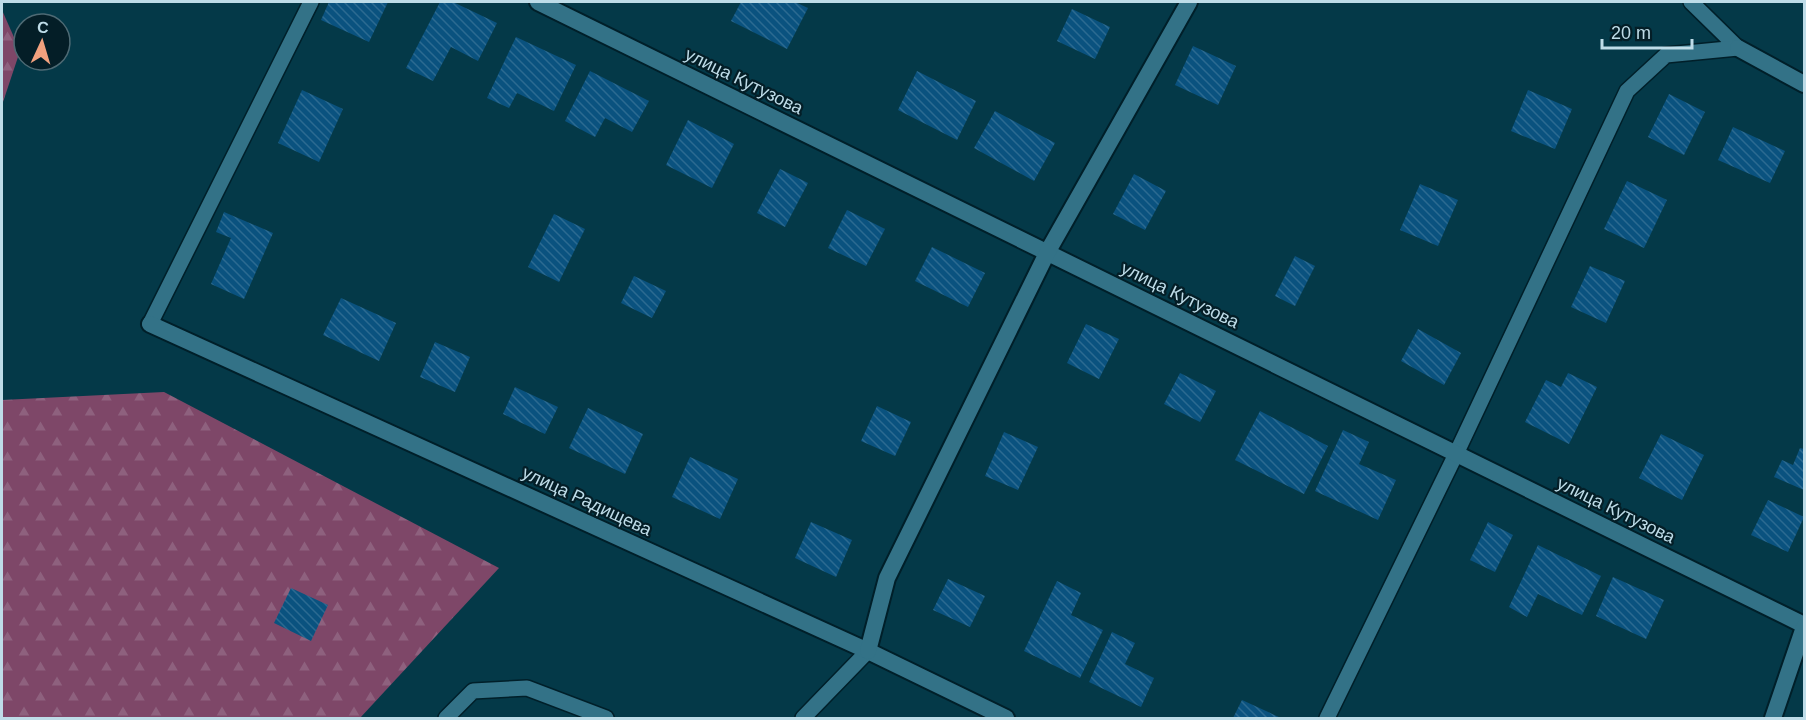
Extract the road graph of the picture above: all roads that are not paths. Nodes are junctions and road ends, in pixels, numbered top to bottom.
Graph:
1 (311, 2) edge
2 (538, 2) edge
3 (1189, 2) edge
4 (1692, 2) edge
5 (1738, 48) junction
6 (1804, 84) edge
7 (1048, 251) junction
8 (150, 324) joint
9 (1456, 454) junction
10 (1804, 626) edge
11 (868, 651) junction
12 (446, 718) edge
13 (606, 718) edge
14 (803, 718) edge
15 (1006, 718) edge
16 (1327, 718) edge
17 (1773, 718) edge

1 - 8 lane
2 - 7 street, улица Кутузова
3 - 7 street
4 - 5 lane
5 - 6 street
5 - 9 lane
7 - 9 street, улица Кутузова
7 - 11 street
8 - 11 street, улица Радищева
9 - 10 street, улица Кутузова
9 - 16 lane
10 - 17 street
11 - 14 lane
11 - 15 street, улица Радищева
12 - 13 lane

